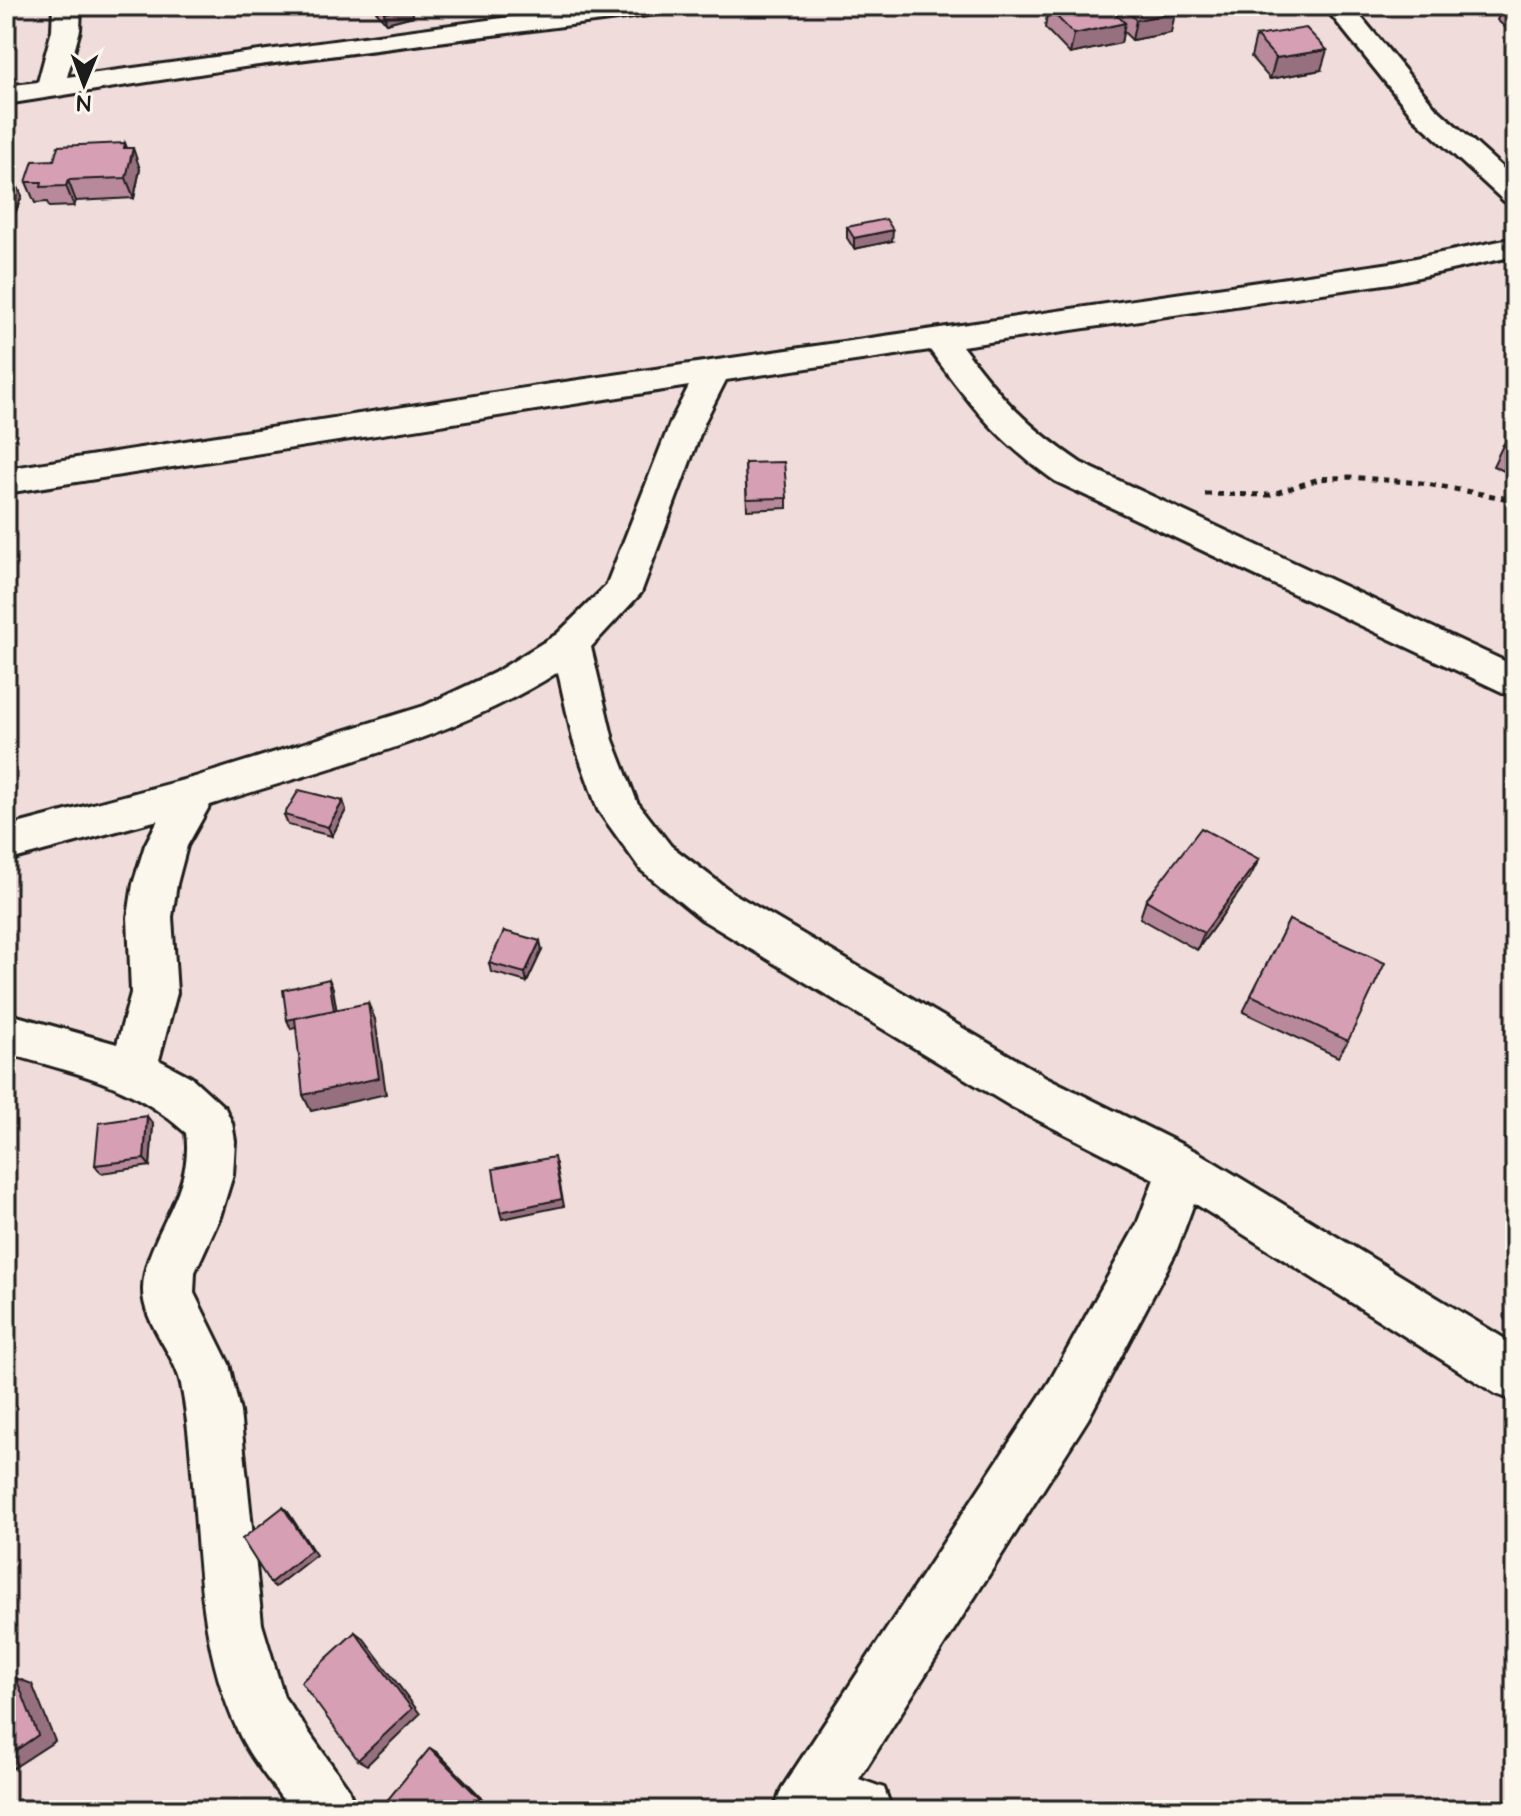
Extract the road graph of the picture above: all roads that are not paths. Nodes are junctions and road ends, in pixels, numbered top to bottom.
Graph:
1 (67, 6) edge
2 (656, 6) edge
3 (1338, 6) edge
4 (546, 12) edge
5 (50, 89) junction
6 (6, 95) edge
7 (1515, 195) edge
8 (1515, 247) edge
9 (939, 339) junction
10 (712, 374) junction
11 (6, 481) edge
12 (571, 644) junction
13 (1515, 683) edge
14 (195, 793) junction
15 (6, 844) edge
16 (6, 1033) edge
17 (133, 1070) junction
18 (1182, 1169) junction
19 (1515, 1375) edge
20 (827, 1805) edge
21 (326, 1810) edge

1 - 5 street
2 - 4 street
3 - 7 street
4 - 5 street
5 - 6 street
8 - 9 street
9 - 10 street
9 - 13 street
10 - 11 street
10 - 12 street
12 - 14 street
12 - 18 street
14 - 15 street
14 - 17 street
16 - 17 street
17 - 21 street
18 - 19 street
18 - 20 street

